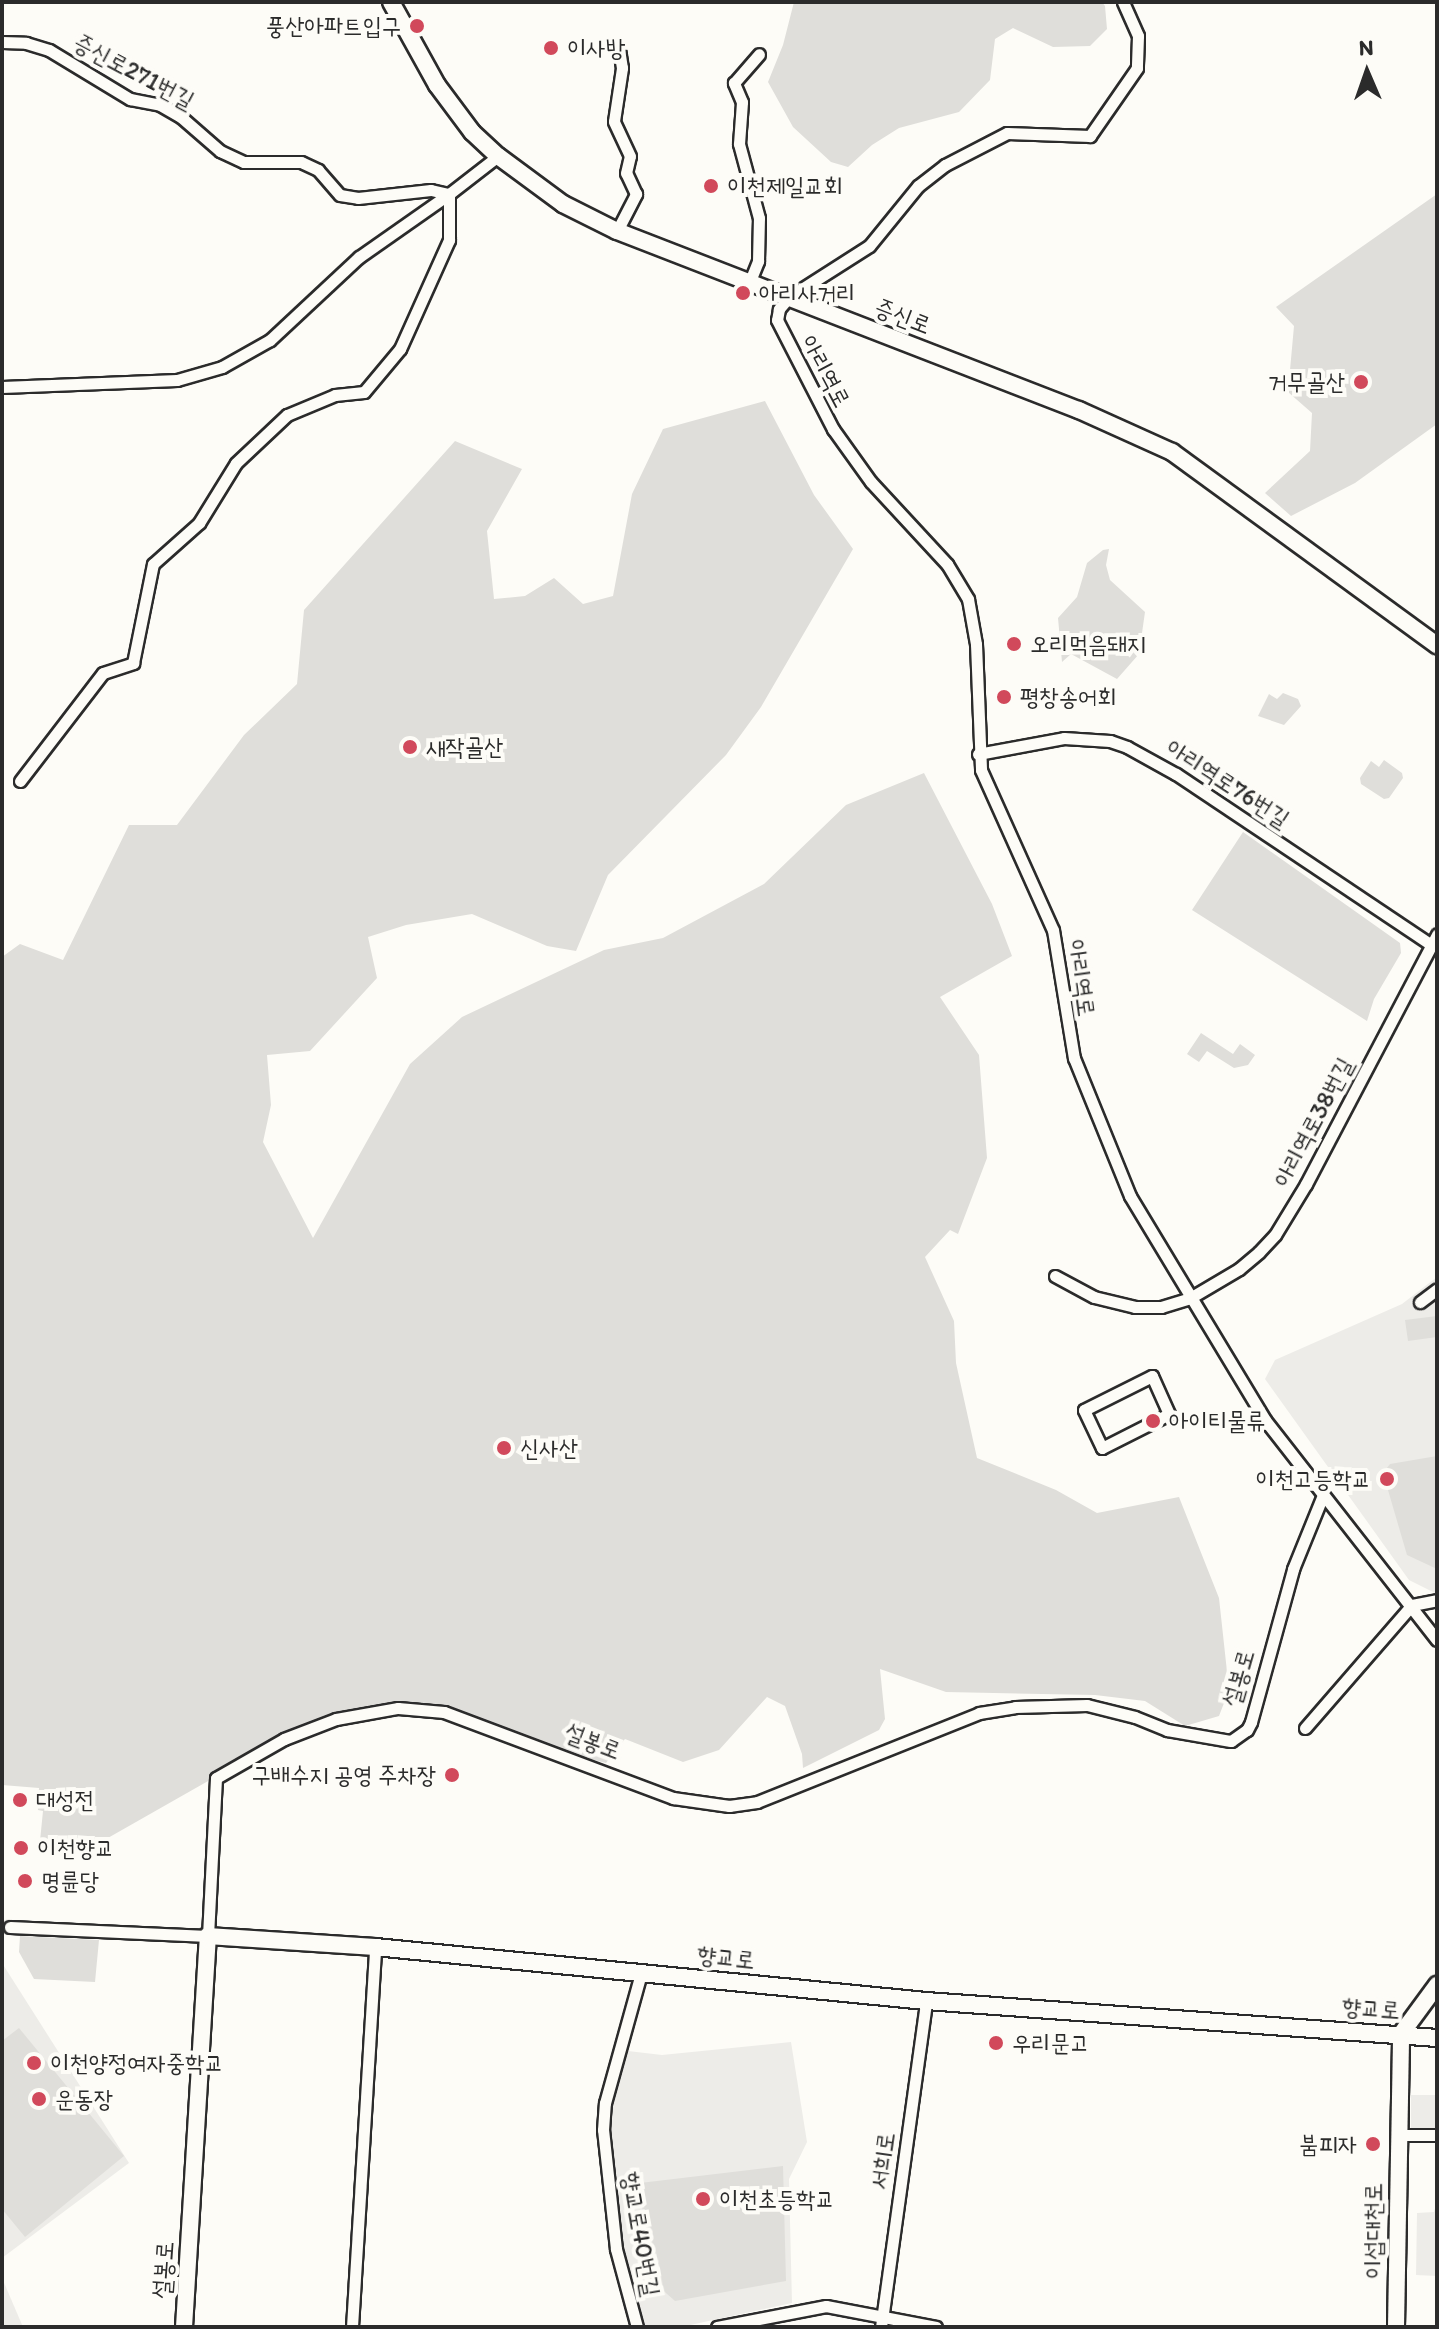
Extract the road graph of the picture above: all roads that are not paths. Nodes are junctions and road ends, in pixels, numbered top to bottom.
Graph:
1 (391, 2) edge
2 (1123, 2) edge
3 (2, 42) edge
4 (619, 49) dead end
5 (759, 54) dead end
6 (498, 156) junction
7 (449, 194) junction
8 (617, 231) junction
9 (750, 281) junction
10 (789, 297) junction
11 (2, 387) edge
12 (1437, 645) edge
13 (978, 754) junction
14 (20, 781) dead end
15 (1434, 939) edge
16 (1055, 1276) dead end
17 (1437, 1289) edge
18 (1190, 1298) junction
19 (1420, 1302) dead end
20 (1084, 1410) joint
21 (1323, 1495) junction
22 (1437, 1600) edge
23 (1412, 1605) junction
24 (1437, 1640) edge
25 (1305, 1728) dead end
26 (10, 1927) dead end
27 (208, 1936) junction
28 (375, 1947) junction
29 (641, 1973) junction
30 (1437, 1985) edge
31 (926, 2001) junction
32 (1401, 2034) junction
33 (1437, 2038) edge
34 (1397, 2135) junction
35 (1437, 2135) edge
36 (881, 2322) edge
37 (184, 2327) edge
38 (352, 2327) edge
39 (637, 2327) edge
40 (717, 2327) edge
41 (936, 2327) edge
42 (1396, 2327) edge

1 - 6 street, 증신로
2 - 10 street
3 - 7 street, 증신로271번길
4 - 8 street
5 - 9 street
6 - 7 street
6 - 8 street, 증신로
7 - 11 street
7 - 14 street
8 - 9 street, 증신로
9 - 10 street, 증신로
10 - 12 street, 증신로
10 - 13 street, 아리역로
13 - 15 street, 아리역로76번길
13 - 18 street, 아리역로
15 - 18 street, 아리역로38번길
16 - 18 street, 아리역로38번길
17 - 19 street
18 - 21 street, 아리역로
20 - 20 street
21 - 23 street, 아리역로
21 - 27 street, 설봉로
22 - 23 street
23 - 24 street, 아리역로
23 - 25 street
26 - 27 street, 향교로
27 - 28 street, 향교로
27 - 37 street, 설봉로
28 - 29 street, 향교로
28 - 38 street
29 - 31 street, 향교로
29 - 39 street, 향교로40번길
30 - 32 street
31 - 32 street, 향교로
31 - 36 street, 서희로
32 - 33 street, 향교로
32 - 34 street, 이섭대천로
34 - 35 street
34 - 42 street, 이섭대천로
36 - 40 street
36 - 41 street

